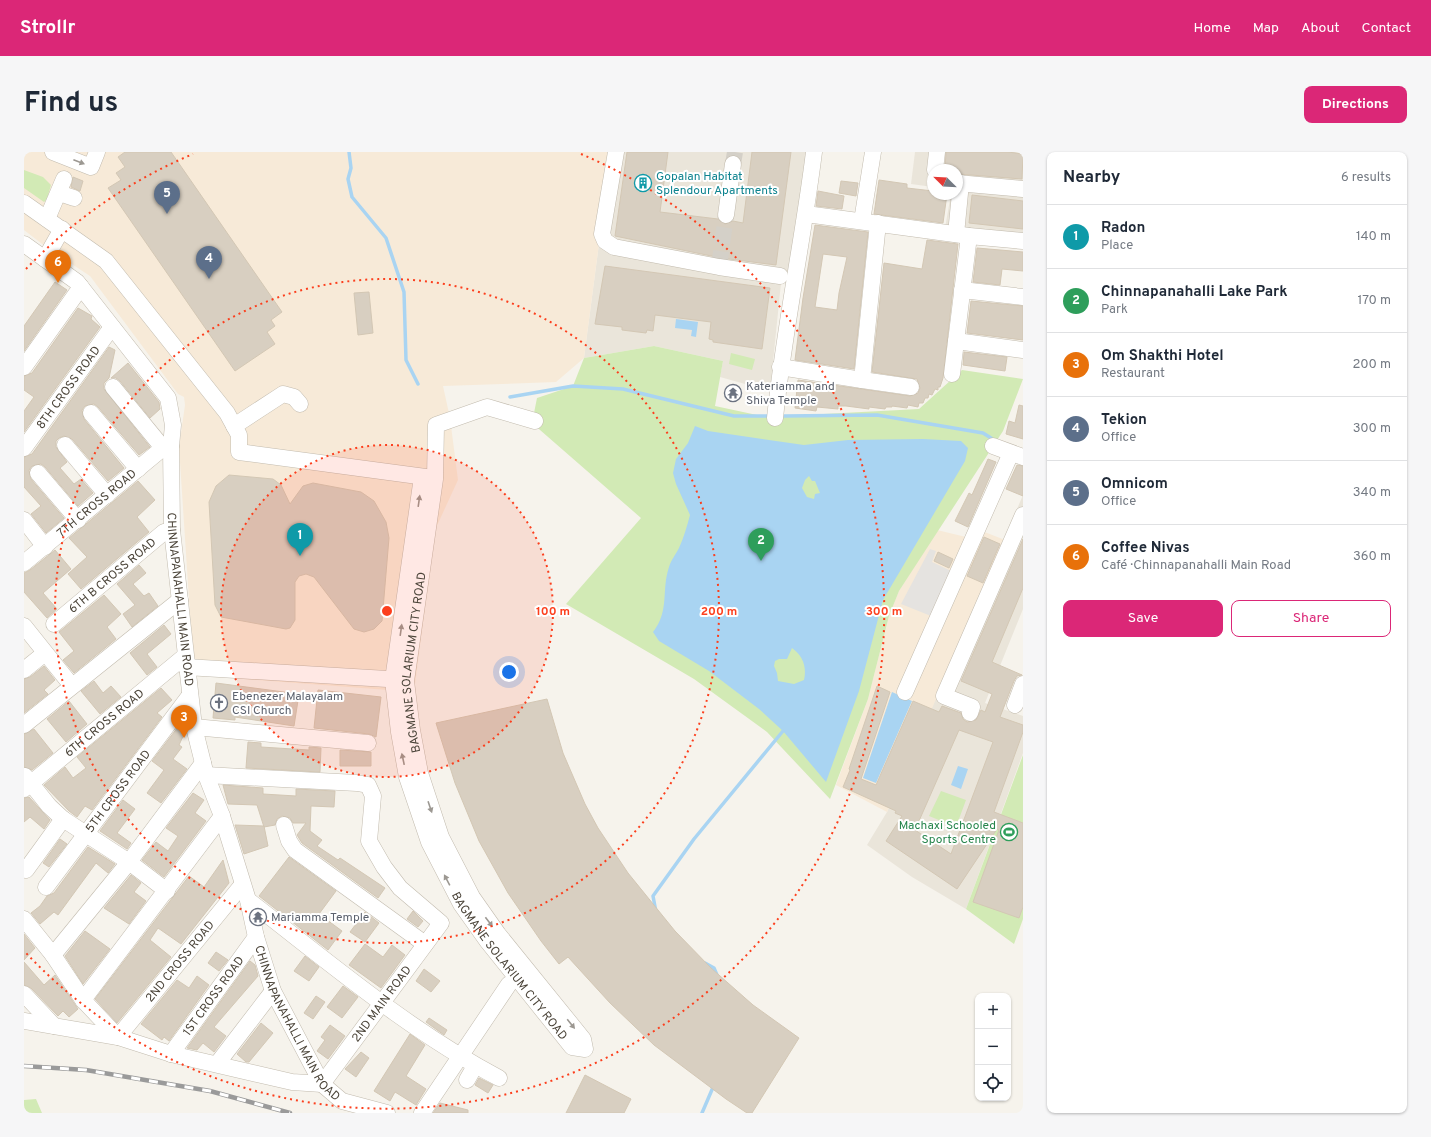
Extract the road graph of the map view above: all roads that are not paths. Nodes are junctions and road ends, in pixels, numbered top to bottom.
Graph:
1 (53, 152) edge
2 (97, 152) edge
3 (616, 152) edge
4 (814, 152) edge
5 (873, 152) edge
6 (937, 152) edge
7 (733, 164) tunnel mouth
8 (936, 164) edge
9 (963, 183) edge
10 (1023, 189) edge
11 (66, 190) dead end
12 (960, 200) edge
13 (24, 202) edge
14 (806, 214) junction
15 (726, 215) tunnel mouth
16 (47, 218) junction
17 (862, 221) junction
18 (878, 223) junction
19 (62, 229) junction
20 (962, 235) junction
21 (1023, 241) edge
22 (24, 244) edge
23 (45, 259) junction
24 (780, 276) dead end
25 (81, 287) junction
26 (962, 290) junction
27 (1023, 297) edge
28 (112, 327) junction
29 (956, 341) junction
30 (1023, 350) edge
31 (24, 366) edge
32 (780, 367) junction
33 (952, 374) dead end
34 (862, 380) junction
35 (113, 387) dead end
36 (911, 387) dead end
37 (300, 404) dead end
38 (91, 413) dead end
39 (776, 418) dead end
40 (535, 421) dead end
41 (234, 426) junction
42 (65, 444) dead end
43 (993, 446) dead end
44 (167, 447) junction
45 (24, 448) edge
46 (1017, 455) edge
47 (138, 469) junction
48 (38, 473) dead end
49 (428, 478) junction
50 (107, 495) junction
51 (1023, 515) edge
52 (24, 520) edge
53 (78, 520) junction
54 (172, 530) junction
55 (45, 547) junction
56 (24, 563) edge
57 (180, 600) junction
58 (54, 624) dead end
59 (24, 626) edge
60 (44, 653) junction
61 (185, 662) junction
62 (24, 670) edge
63 (400, 680) junction
64 (1023, 684) edge
65 (72, 686) junction
66 (905, 692) dead end
67 (190, 696) junction
68 (1015, 705) dead end
69 (970, 713) dead end
70 (24, 725) edge
71 (194, 727) junction
72 (368, 743) dead end
73 (205, 769) junction
74 (26, 783) edge
75 (222, 816) junction
76 (63, 819) junction
77 (284, 825) dead end
78 (87, 834) junction
79 (128, 862) junction
80 (26, 870) dead end
81 (242, 885) junction
82 (46, 887) dead end
83 (168, 891) junction
84 (248, 900) junction
85 (24, 919) edge
86 (256, 938) junction
87 (425, 944) junction
88 (53, 955) junction
89 (509, 984) dead end
90 (273, 991) junction
91 (24, 994) edge
92 (83, 1000) junction
93 (383, 1004) junction
94 (24, 1021) edge
95 (54, 1026) junction
96 (118, 1037) junction
97 (171, 1054) junction
98 (460, 1056) junction
99 (217, 1064) junction
100 (475, 1066) junction
101 (498, 1078) dead end
102 (467, 1080) dead end
103 (322, 1084) junction
104 (387, 1113) edge
105 (422, 1113) edge

1 -> 2 street
3 - 24 street
4 - 14 street
5 - 17 street
6 - 8 street
7 - 15 street
9 - 10 street
11 - 16 street
12 - 20 street
13 - 16 street
14 - 17 street
14 - 32 street
16 - 19 street
17 - 18 street
18 - 20 street
18 - 34 street
19 - 23 street
19 - 41 street
20 - 21 street
20 - 26 street
22 - 23 street, CHINNAPANAHALLI MAIN ROAD
23 - 25 street, CHINNAPANAHALLI MAIN ROAD
25 - 28 street, CHINNAPANAHALLI MAIN ROAD
25 - 31 street
26 - 27 street
26 - 29 street
28 - 44 street, CHINNAPANAHALLI MAIN ROAD
28 - 45 street, 8TH CROSS ROAD
29 - 30 street
29 - 33 street
32 - 34 street
32 - 39 street
34 - 36 street
35 - 44 street
37 - 41 street
38 - 47 street
40 - 49 street, BAGMANE SOLARIUM CITY ROAD
41 - 49 street
42 - 50 street
43 - 46 street
44 - 47 street, 7TH CROSS ROAD
44 - 54 street, CHINNAPANAHALLI MAIN ROAD
46 - 66 street
47 - 50 street, 7TH CROSS ROAD
48 - 53 street
49 - 63 street, BAGMANE SOLARIUM CITY ROAD
50 - 53 street, 7TH CROSS ROAD
51 - 69 street
52 - 55 street
53 - 55 street, 7TH CROSS ROAD
54 - 57 street, CHINNAPANAHALLI MAIN ROAD
54 - 58 street, 6TH B CROSS ROAD
55 - 56 street, 7TH CROSS ROAD
57 - 61 street, CHINNAPANAHALLI MAIN ROAD
57 - 65 street
59 - 60 street
60 - 62 street
60 - 65 street
61 - 63 street
61 - 67 street, CHINNAPANAHALLI MAIN ROAD
61 - 74 street, 6TH CROSS ROAD
63 -> 63 street, BAGMANE SOLARIUM CITY ROAD
64 - 68 street
65 - 70 street
67 - 71 street, CHINNAPANAHALLI MAIN ROAD
67 - 78 street, 5TH CROSS ROAD
71 - 72 street
71 - 73 street, CHINNAPANAHALLI MAIN ROAD
73 - 75 street, CHINNAPANAHALLI MAIN ROAD
73 - 79 street
73 - 87 street, 2ND MAIN ROAD
74 - 76 street
75 - 81 street, CHINNAPANAHALLI MAIN ROAD
75 - 83 street
76 - 78 street
76 - 80 street
77 - 87 street
78 - 79 street
78 - 82 street, 5TH CROSS ROAD
79 - 83 street
79 - 88 street
81 - 84 street, CHINNAPANAHALLI MAIN ROAD
81 - 96 street, 2ND CROSS ROAD
83 - 92 street
84 - 86 street, CHINNAPANAHALLI MAIN ROAD
84 - 93 street
85 - 88 street
86 - 90 street, CHINNAPANAHALLI MAIN ROAD
86 - 97 street, 1ST CROSS ROAD
87 - 93 street, 2ND MAIN ROAD
88 - 92 street
89 - 98 street
90 - 99 street
90 - 103 street, CHINNAPANAHALLI MAIN ROAD
91 - 95 street
92 - 96 street
93 - 98 street
93 - 103 street, 2ND MAIN ROAD
94 - 95 street
95 - 96 street
96 - 97 street
97 - 99 street
98 - 100 street
98 - 105 street
99 - 103 street
100 - 101 street
100 - 102 street
103 - 104 street, CHINNAPANAHALLI MAIN ROAD

